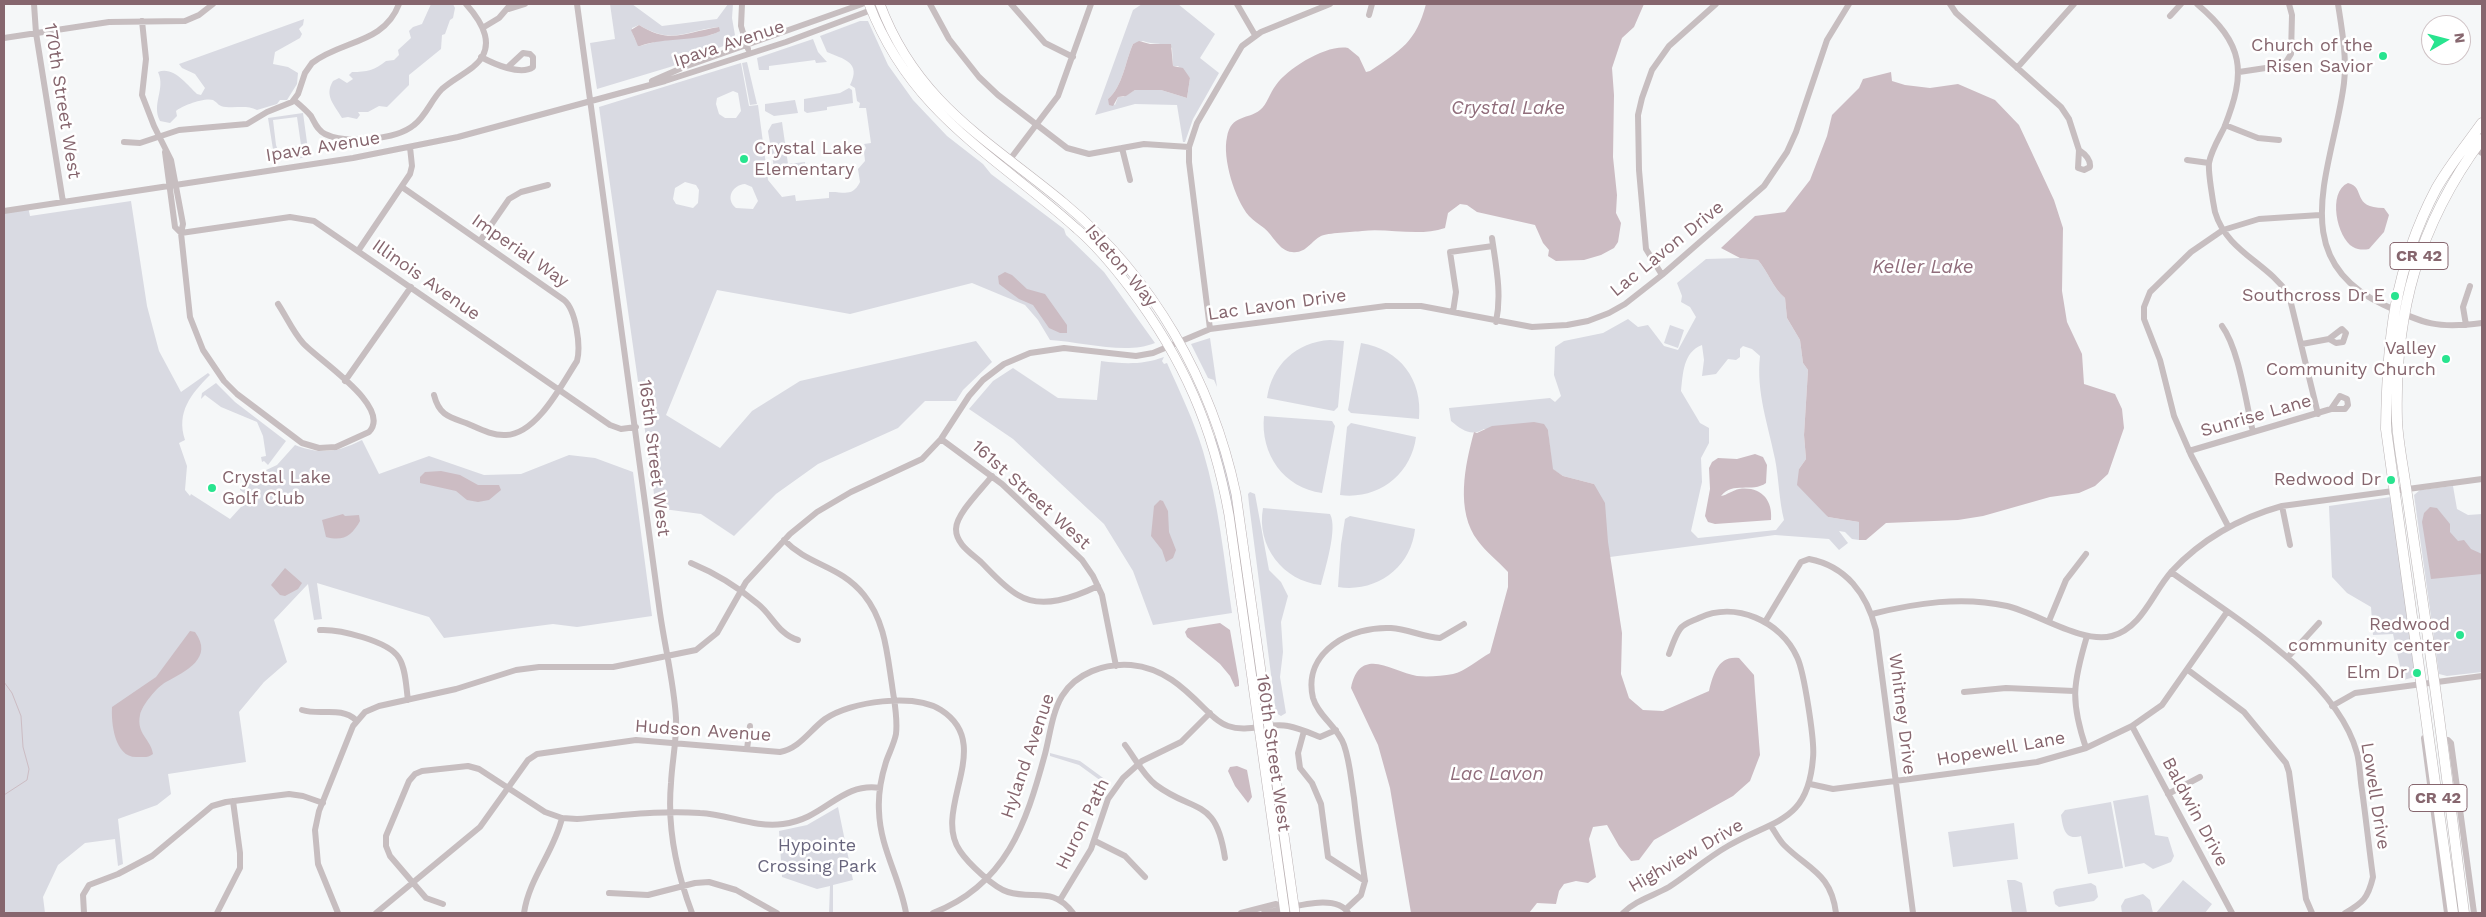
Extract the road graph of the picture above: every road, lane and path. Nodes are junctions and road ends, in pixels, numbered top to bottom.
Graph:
1 (34, 4) edge
2 (213, 4) edge
3 (399, 4) edge
4 (466, 4) edge
5 (525, 4) edge
6 (577, 4) edge
7 (742, 4) edge
8 (862, 4) edge
9 (930, 4) edge
10 (1011, 4) edge
11 (1091, 4) edge
12 (1237, 4) edge
13 (1330, 4) edge
14 (1372, 4) edge
15 (1716, 4) edge
16 (1849, 4) edge
17 (1950, 4) edge
18 (2074, 4) edge
19 (2181, 4) edge
20 (2197, 4) edge
21 (2289, 4) edge
22 (2338, 4) edge
23 (881, 5) edge
24 (510, 7) edge
25 (870, 7) edge
26 (1316, 7) edge
27 (1369, 15) dead end
28 (2170, 16) dead end
29 (142, 21) junction
30 (484, 27) junction
31 (36, 33) junction
32 (1255, 35) junction
33 (4, 38) edge
34 (746, 45) junction
35 (749, 54) junction
36 (481, 57) junction
37 (1073, 57) junction
38 (508, 67) dead end
39 (2018, 68) junction
40 (2239, 72) junction
41 (642, 86) junction
42 (294, 100) junction
43 (590, 102) junction
44 (2482, 123) edge
45 (1036, 124) junction
46 (2225, 125) junction
47 (158, 136) junction
48 (2482, 139) edge
49 (2279, 140) dead end
50 (124, 142) dead end
51 (1189, 147) junction
52 (410, 148) junction
53 (1122, 148) junction
54 (2475, 148) edge
55 (2079, 150) dead end
56 (1009, 160) junction
57 (2187, 160) dead end
58 (2209, 163) junction
59 (1003, 168) junction
60 (1130, 180) dead end
61 (172, 185) junction
62 (548, 185) dead end
63 (402, 187) junction
64 (63, 202) junction
65 (4, 211) edge
66 (2320, 215) junction
67 (2223, 230) junction
68 (180, 233) junction
69 (480, 241) junction
70 (358, 251) junction
71 (1662, 275) junction
72 (2470, 286) dead end
73 (410, 287) junction
74 (278, 304) dead end
75 (1453, 312) junction
76 (2399, 312) junction
77 (1496, 322) junction
78 (2482, 323) edge
79 (2466, 325) junction
80 (2222, 326) dead end
81 (1210, 329) junction
82 (2329, 339) dead end
83 (1174, 343) junction
84 (2302, 344) junction
85 (345, 381) junction
86 (558, 389) junction
87 (434, 395) dead end
88 (2331, 410) dead end
89 (2318, 414) junction
90 (636, 427) junction
91 (2253, 432) junction
92 (941, 439) junction
93 (2189, 451) junction
94 (992, 476) junction
95 (2482, 479) edge
96 (2406, 489) junction
97 (2395, 490) junction
98 (2282, 506) junction
99 (2228, 526) junction
100 (784, 540) junction
101 (2290, 545) dead end
102 (2086, 554) dead end
103 (691, 562) dead end
104 (2171, 572) junction
105 (1098, 586) junction
106 (740, 591) junction
107 (1241, 593) joint
108 (1250, 593) joint
109 (2227, 612) junction
110 (1872, 614) junction
111 (2048, 621) junction
112 (1765, 622) junction
113 (2319, 623) dead end
114 (1464, 624) dead end
115 (320, 630) dead end
116 (2087, 636) junction
117 (798, 640) dead end
118 (1669, 654) dead end
119 (668, 656) junction
120 (2288, 658) junction
121 (1116, 666) junction
122 (2188, 670) junction
123 (2482, 676) edge
124 (2434, 681) junction
125 (2422, 683) junction
126 (2074, 691) junction
127 (1964, 692) dead end
128 (408, 700) junction
129 (894, 701) junction
130 (2332, 706) junction
131 (302, 710) dead end
132 (1210, 713) junction
133 (356, 720) junction
134 (750, 726) dead end
135 (1270, 726) junction
136 (2132, 726) junction
137 (1259, 727) junction
138 (1336, 730) junction
139 (1304, 731) junction
140 (2429, 732) junction
141 (2442, 741) junction
142 (675, 742) junction
143 (1125, 745) dead end
144 (2086, 748) junction
145 (747, 749) junction
146 (1138, 764) junction
147 (2200, 777) dead end
148 (1895, 781) junction
149 (1810, 784) junction
150 (880, 788) junction
151 (509, 789) junction
152 (2168, 794) junction
153 (233, 801) junction
154 (323, 803) junction
155 (670, 813) junction
156 (562, 818) junction
157 (1771, 826) junction
158 (1095, 841) junction
159 (1225, 858) dead end
160 (988, 878) junction
161 (1145, 878) dead end
162 (1365, 881) junction
163 (413, 883) junction
164 (682, 886) junction
165 (609, 893) dead end
166 (1060, 900) junction
167 (443, 904) dead end
168 (1285, 910) edge
169 (1295, 910) edge
170 (1347, 911) edge
171 (84, 913) edge
172 (217, 913) edge
173 (338, 913) edge
174 (376, 913) edge
175 (524, 913) edge
176 (692, 913) edge
177 (775, 913) edge
178 (906, 913) edge
179 (933, 913) edge
180 (1073, 913) edge
181 (1241, 913) edge
182 (1264, 913) edge
183 (1623, 913) edge
184 (1836, 913) edge
185 (1913, 913) edge
186 (2232, 913) edge
187 (2312, 913) edge
188 (2345, 913) edge
189 (2447, 913) edge
190 (2453, 913) edge
191 (2464, 913) edge
192 (2474, 913) edge

1 - 31 street, 170th Street West
2 - 29 street
3 - 42 street
4 - 30 street
5 - 24 street
6 - 43 street, 165th Street West
7 - 34 street
8 - 34 street, Ipava Avenue
9 - 45 street
10 - 37 street
11 - 37 street
12 - 32 street
13 - 26 street
14 - 27 street
15 - 71 street
16 - 71 street, Lac Lavon Drive
17 - 39 street
18 - 39 street
19 - 28 street
20 - 40 street
21 - 40 street
22 - 66 street
23 - 25 street, Ipava Avenue
23 - 56 main road, Isleton Way
24 - 30 street
25 - 35 street, Ipava Avenue
25 - 59 main road, Isleton Way
26 - 32 street
29 - 31 street
29 - 47 street
30 - 36 street
31 - 33 street
31 - 64 street, 170th Street West
32 - 51 street
34 - 35 street
34 - 41 street, Ipava Avenue
35 - 41 street, Ipava Avenue
36 - 38 street
36 - 42 street
37 - 45 street
39 - 55 street
40 - 46 street
41 - 43 street, Ipava Avenue
42 - 47 street
43 - 52 street, Ipava Avenue
43 - 90 street, 165th Street West
44 - 54 highway, CR 42
45 - 53 street
45 - 56 street
46 - 49 street
46 - 58 street
47 - 50 street
47 - 61 street
48 - 54 highway, CR 42
51 - 53 street
51 - 81 street
52 - 61 street, Ipava Avenue
52 - 63 street
53 - 60 street
54 - 76 highway, CR 42
56 - 59 street
56 - 83 main road, Isleton Way
57 - 58 street
58 - 67 street
59 - 83 main road, Isleton Way
61 - 64 street, Ipava Avenue
61 - 68 street
62 - 69 street
63 - 69 street, Imperial Way
63 - 70 street
64 - 65 street, Ipava Avenue
66 - 67 street
66 - 76 street
67 - 84 street
67 - 93 street
68 - 70 street, Illinois Avenue
68 - 85 street
69 - 86 street, Imperial Way
70 - 73 street, Illinois Avenue
71 - 77 street, Lac Lavon Drive
72 - 79 street
73 - 85 street
73 - 86 street, Illinois Avenue
74 - 85 street
75 - 77 street, Lac Lavon Drive
75 - 77 street
75 - 81 street, Lac Lavon Drive
76 - 79 street
76 - 96 highway, CR 42
76 - 97 highway, CR 42
78 - 79 street
80 - 91 street
81 - 83 street, Lac Lavon Drive
82 - 84 street
83 - 92 street, Lac Lavon Drive
83 - 107 main road, Isleton Way
83 - 108 main road, Isleton Way
84 - 89 street
86 - 87 street, Imperial Way
86 - 90 street, Illinois Avenue
88 - 89 street, Sunrise Lane
89 - 91 street, Sunrise Lane
90 - 119 street, 165th Street West
91 - 93 street, Sunrise Lane
92 - 94 street, 161st Street West
92 - 100 street, Lac Lavon Drive
93 - 99 street
94 - 105 street, 161st Street West
94 - 105 street
95 - 96 street
96 - 97 street
96 - 124 highway, CR 42
97 - 98 street
97 - 125 highway, CR 42
98 - 99 street
98 - 101 street
99 - 104 street
100 - 106 street, Lac Lavon Drive
100 - 129 street
102 - 111 street
103 - 106 street
104 - 109 street, Lowell Drive
104 - 116 street
105 - 121 street, 161st Street West
106 - 117 street
106 - 119 street, Lac Lavon Drive
107 - 137 main road, 160th Street West
108 - 135 main road, 160th Street West
109 - 120 street, Lowell Drive
109 - 122 street, Hopewell Lane
110 - 111 street
110 - 112 street, Whitney Drive
110 - 148 street, Whitney Drive
111 - 116 street
112 - 118 street, Highview Drive
112 - 149 street, Highview Drive
113 - 120 street
114 - 138 street
115 - 128 street
116 - 126 street
119 - 128 street, Lac Lavon Drive
119 - 142 street, 165th Street West
120 - 130 street, Lowell Drive
121 - 132 street, Hyland Avenue
121 - 160 street, Hyland Avenue
122 - 136 street, Hopewell Lane
122 - 187 street
123 - 124 street
124 - 125 street
124 - 141 highway, CR 42
125 - 130 street
125 - 140 highway, CR 42
126 - 127 street
126 - 144 street
128 - 133 street, Lac Lavon Drive
129 - 145 street, Hudson Avenue
129 - 150 street
129 - 160 street, Hudson Avenue
130 - 188 street, Lowell Drive
131 - 133 street
132 - 137 street, Hyland Avenue
132 - 146 street, Huron Path
133 - 154 street
134 - 145 street
135 - 137 street, Hyland Avenue
135 - 139 street, Hyland Avenue
135 - 169 main road, 160th Street West
136 - 144 street, Hopewell Lane
136 - 152 street, Baldwin Drive
137 - 168 main road, 160th Street West
138 - 139 street, Hyland Avenue
138 - 162 street
139 - 162 street
140 - 189 street
140 - 190 highway, CR 42
141 - 191 highway, CR 42
141 - 192 street
142 - 145 street, Hudson Avenue
142 - 151 street, Hudson Avenue
142 - 155 street, 165th Street West
143 - 146 street
144 - 148 street, Hopewell Lane
146 - 158 street, Huron Path
146 - 159 street
147 - 152 street
148 - 149 street, Hopewell Lane
148 - 185 street, Whitney Drive
149 - 157 street, Highview Drive
150 - 155 street
150 - 178 street
151 - 156 street
151 - 163 street, Hudson Avenue
151 - 163 street
152 - 186 street, Baldwin Drive
153 - 154 street
153 - 171 street
153 - 172 street
154 - 173 street
155 - 156 street
155 - 164 street, 165th Street West
156 - 175 street
157 - 183 street, Highview Drive
157 - 184 street
158 - 161 street
158 - 166 street, Huron Path
160 - 166 street, Hudson Avenue
160 - 179 street, Hyland Avenue
162 - 170 street
163 - 167 street
163 - 174 street, Hudson Avenue
164 - 165 street
164 - 176 street, 165th Street West
164 - 177 street
166 - 180 street
168 - 169 street
168 - 181 street
168 - 182 street
169 - 170 street

